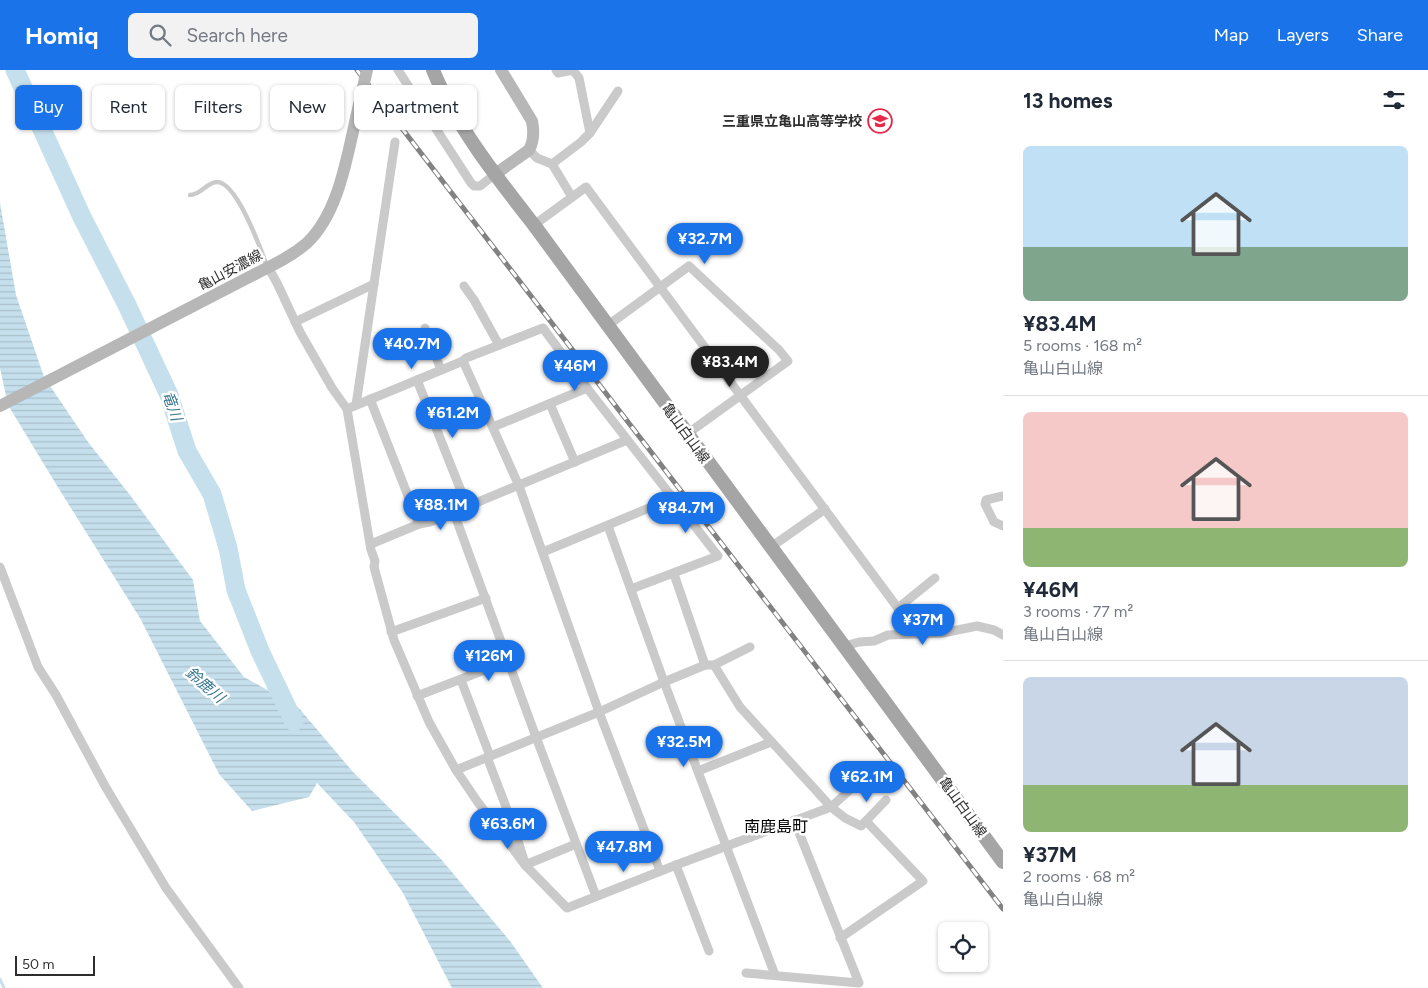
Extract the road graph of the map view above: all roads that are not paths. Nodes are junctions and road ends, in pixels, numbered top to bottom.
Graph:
1 (367, 70) edge
2 (398, 70) edge
3 (433, 70) edge
4 (501, 70) edge
5 (556, 70) edge
6 (618, 91) dead end
7 (590, 133) junction
8 (395, 142) dead end
9 (529, 150) junction
10 (552, 164) junction
11 (494, 175) junction
12 (193, 195) dead end
13 (572, 197) junction
14 (534, 225) junction
15 (265, 269) junction
16 (374, 284) junction
17 (464, 286) dead end
18 (660, 288) junction
19 (295, 322) junction
20 (607, 326) junction
21 (425, 328) dead end
22 (499, 345) junction
23 (463, 361) junction
24 (441, 370) junction
25 (417, 380) junction
26 (587, 388) junction
27 (740, 396) junction
28 (370, 399) junction
29 (550, 404) junction
30 (356, 405) junction
31 (0, 406) edge
32 (347, 409) junction
33 (493, 428) junction
34 (687, 434) junction
35 (627, 440) junction
36 (575, 462) junction
37 (519, 486) junction
38 (1003, 496) edge
39 (674, 498) junction
40 (467, 506) junction
41 (825, 509) junction
42 (454, 513) junction
43 (419, 524) junction
44 (608, 526) junction
45 (1003, 526) edge
46 (371, 544) junction
47 (771, 547) junction
48 (543, 552) junction
49 (0, 567) edge
50 (674, 574) junction
51 (935, 578) dead end
52 (631, 589) junction
53 (486, 598) junction
54 (898, 608) junction
55 (391, 632) junction
56 (902, 634) junction
57 (1003, 636) edge
58 (845, 646) junction
59 (750, 647) dead end
60 (508, 661) junction
61 (710, 665) junction
62 (460, 680) junction
63 (664, 682) junction
64 (417, 696) junction
65 (599, 712) junction
66 (536, 737) junction
67 (772, 742) junction
68 (489, 756) junction
69 (875, 767) dead end
70 (456, 770) junction
71 (698, 771) junction
72 (886, 800) dead end
73 (831, 807) junction
74 (794, 820) junction
75 (866, 821) junction
76 (576, 844) junction
77 (726, 846) junction
78 (1003, 862) edge
79 (525, 865) junction
80 (676, 865) junction
81 (660, 871) junction
82 (596, 896) junction
83 (840, 938) junction
84 (709, 951) dead end
85 (746, 973) dead end
86 (775, 975) junction
87 (239, 988) edge

1 - 15 main road, 亀山安濃線, bridge
2 - 11 street
3 - 11 main road, 亀山白山線
4 - 9 main road
5 - 7 street
6 - 7 street
7 - 10 street
8 - 16 street
9 - 10 street
9 - 11 main road
10 - 13 street
11 - 14 main road, 亀山白山線
12 - 15 lane
13 - 14 street
13 - 18 street
14 - 20 main road, 亀山白山線
15 - 19 street
15 - 31 main road, 亀山安濃線
16 - 19 street
16 - 30 street
17 - 22 street
18 - 20 street
18 - 27 street
18 - 27 street
19 - 32 street
20 - 34 main road, 亀山白山線
21 - 24 street
22 - 23 street
22 - 26 street
23 - 24 street
23 - 33 street
24 - 25 street
25 - 28 street
25 - 40 street
26 - 29 street
26 - 35 street
27 - 34 street
27 - 41 street
28 - 30 street
28 - 43 street
29 - 33 street
29 - 36 street
30 - 32 street
32 - 46 street
33 - 37 street
34 - 47 main road, 亀山白山線
35 - 36 street
35 - 39 street
36 - 37 street
37 - 40 street
37 - 48 street
38 - 45 street
39 - 44 street
39 - 50 street
40 - 42 street
41 - 47 street
41 - 54 street
42 - 43 street
42 - 53 street
43 - 46 street
44 - 48 street
44 - 52 street
46 - 55 street
47 - 58 main road, 亀山白山線
48 - 65 street
49 - 87 street
50 - 52 street
50 - 61 street
51 - 54 street
52 - 63 street
53 - 55 street
53 - 60 street
54 - 56 street
55 - 64 street
56 - 57 street
56 - 58 street
58 - 78 main road, 亀山白山線
59 - 61 street
60 - 62 street
60 - 66 street
61 - 63 street
61 - 67 street
62 - 64 street
62 - 68 street
63 - 65 street
63 - 71 street
64 - 70 street
65 - 66 street
65 - 81 street
66 - 68 street
66 - 76 street
67 - 71 street
67 - 73 street
68 - 70 street
68 - 79 street
69 - 73 street
70 - 79 street
71 - 77 street
72 - 75 street
73 - 74 street
73 - 75 street
74 - 77 street
74 - 83 street
75 - 83 street
76 - 79 street
76 - 82 street
77 - 80 street
77 - 86 street
79 - 82 street
80 - 81 street
80 - 84 street
81 - 82 street
83 - 86 street
85 - 86 street

